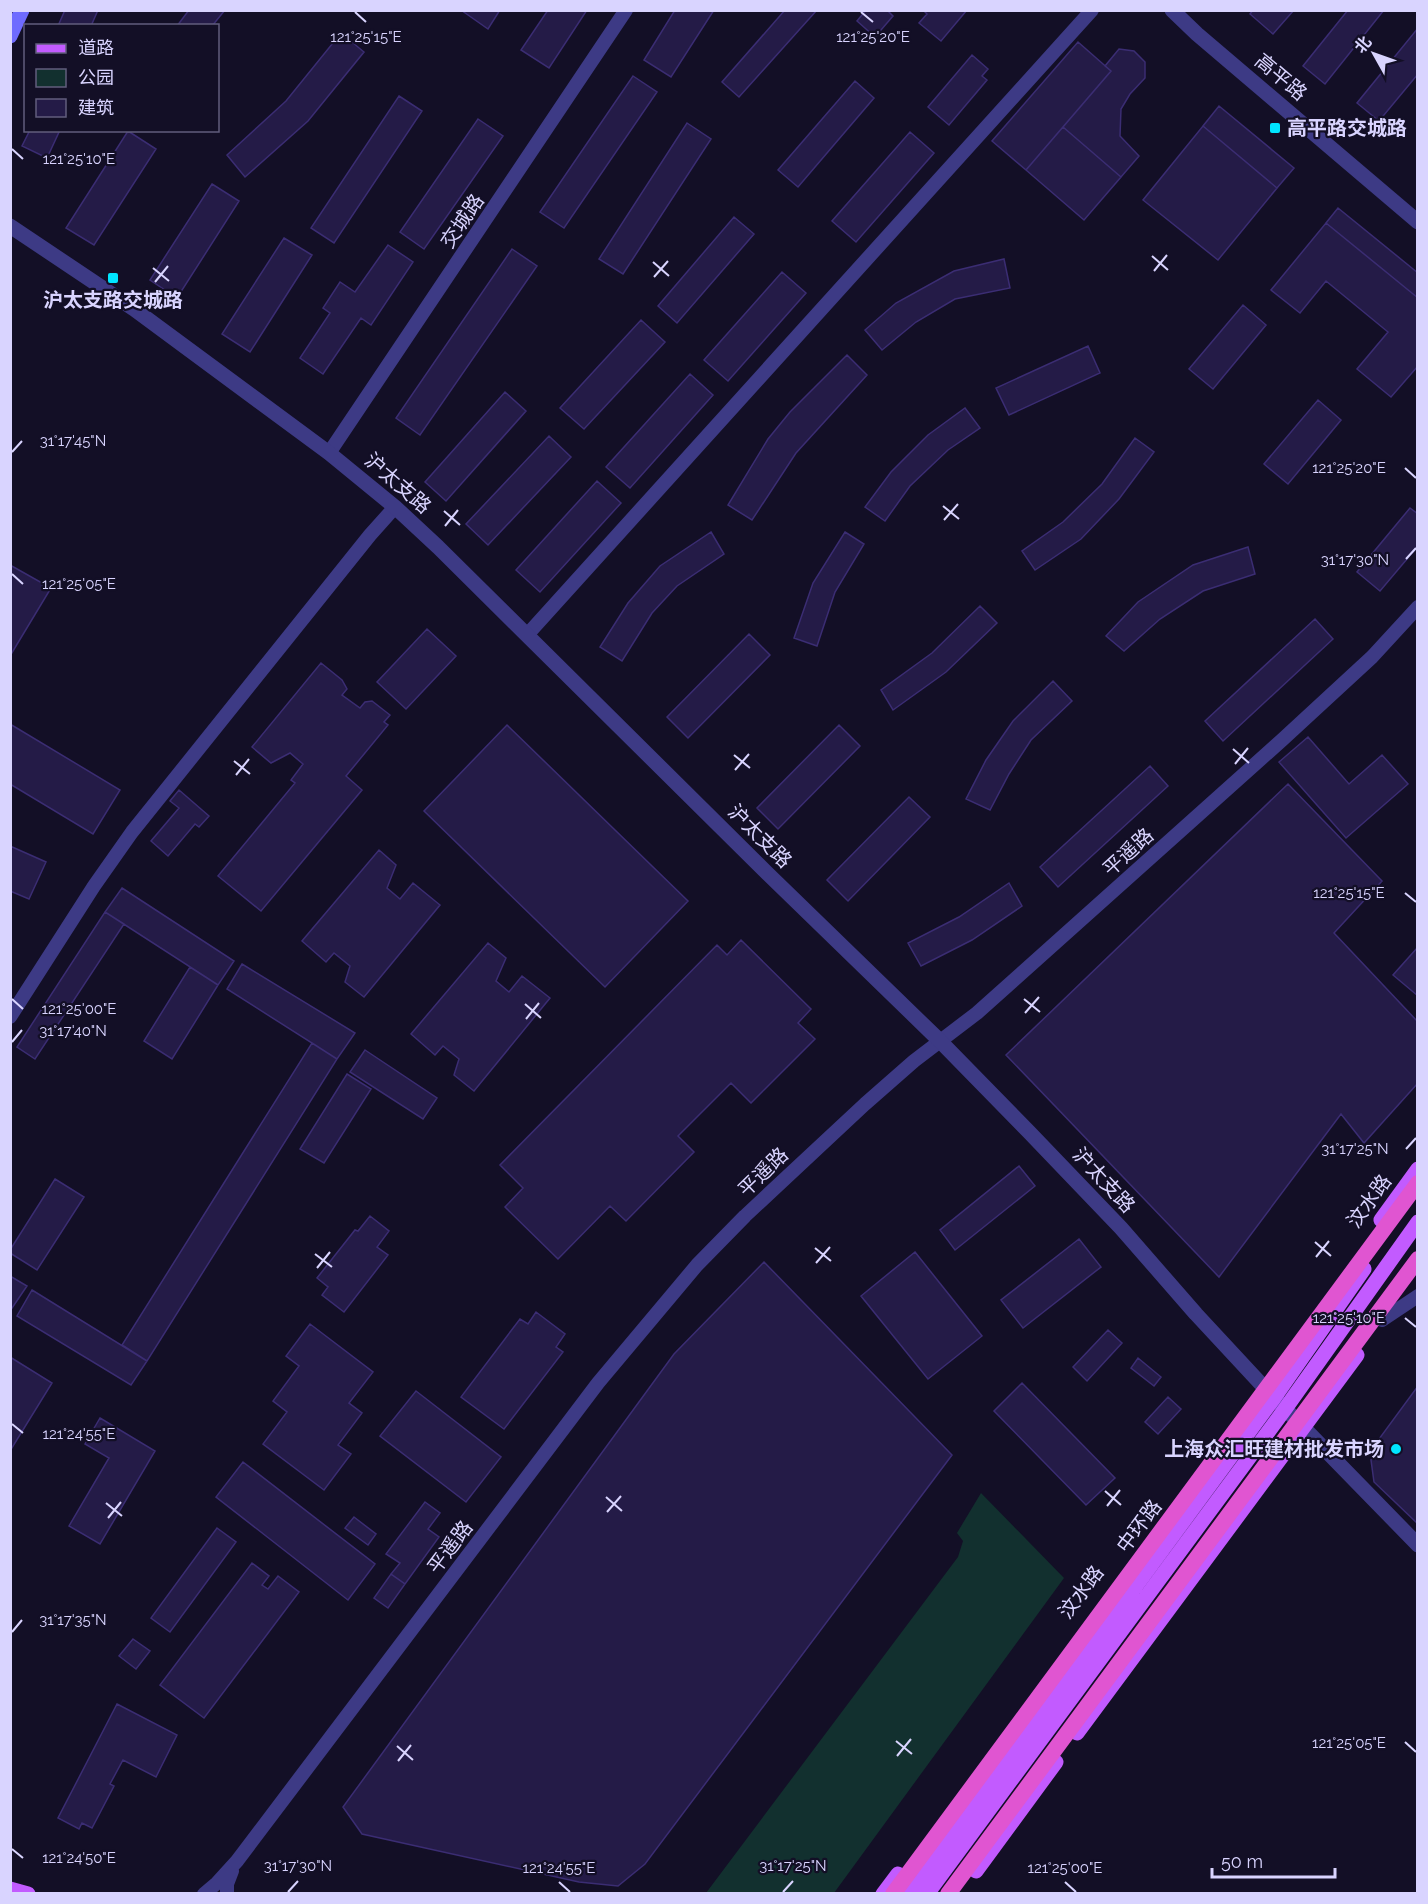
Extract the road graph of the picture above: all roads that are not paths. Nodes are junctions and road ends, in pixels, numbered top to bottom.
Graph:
1 (22, 10) edge
2 (626, 10) edge
3 (1092, 10) edge
4 (1172, 10) edge
5 (10, 36) edge
6 (1418, 222) edge
7 (10, 226) edge
8 (329, 453) junction
9 (395, 507) junction
10 (1418, 607) edge
11 (527, 635) junction
12 (10, 1017) edge
13 (940, 1041) junction
14 (1418, 1169) edge
15 (1418, 1183) edge
16 (1418, 1193) edge
17 (1418, 1222) edge
18 (1418, 1259) edge
19 (1418, 1272) edge
20 (1418, 1296) edge
21 (1382, 1320) junction
22 (1261, 1384) junction
23 (1274, 1398) junction
24 (1285, 1409) junction
25 (1303, 1429) junction
26 (1418, 1545) edge
27 (1099, 1660) junction
28 (1081, 1728) junction
29 (999, 1839) junction
30 (237, 1862) junction
31 (10, 1889) edge
32 (936, 1891) edge
33 (28, 1893) edge
34 (204, 1893) edge
35 (227, 1893) edge
36 (883, 1893) edge
37 (893, 1893) edge
38 (909, 1893) edge
39 (958, 1893) edge

1 - 5 main road
2 - 8 street, 交城路
3 - 11 street
4 - 6 street, 高平路
7 - 8 street, 沪太支路
8 - 9 street, 沪太支路
9 - 11 street, 沪太支路
9 - 12 street
10 - 13 street, 平遥路
11 - 13 street, 沪太支路
13 - 22 street, 沪太支路
13 - 30 street, 平遥路
14 - 22 main road, 汶水路
15 - 37 highway, 中环路, bridge
16 - 23 main road, 汶水路
17 - 24 main road
18 - 32 highway, bridge
19 - 21 main road
20 - 21 street
21 - 25 main road
22 - 23 street, 沪太支路
22 - 36 main road, 汶水路
23 - 24 street, 沪太支路
23 - 38 main road, 汶水路
24 - 25 street, 沪太支路
24 - 27 main road
25 - 26 street, 沪太支路
25 - 28 main road
27 - 28 main road
27 - 32 main road
28 - 29 main road
29 - 32 main road
29 - 39 main road
30 - 34 street, 平遥路
30 - 35 street, 平遥路
31 - 33 main road

